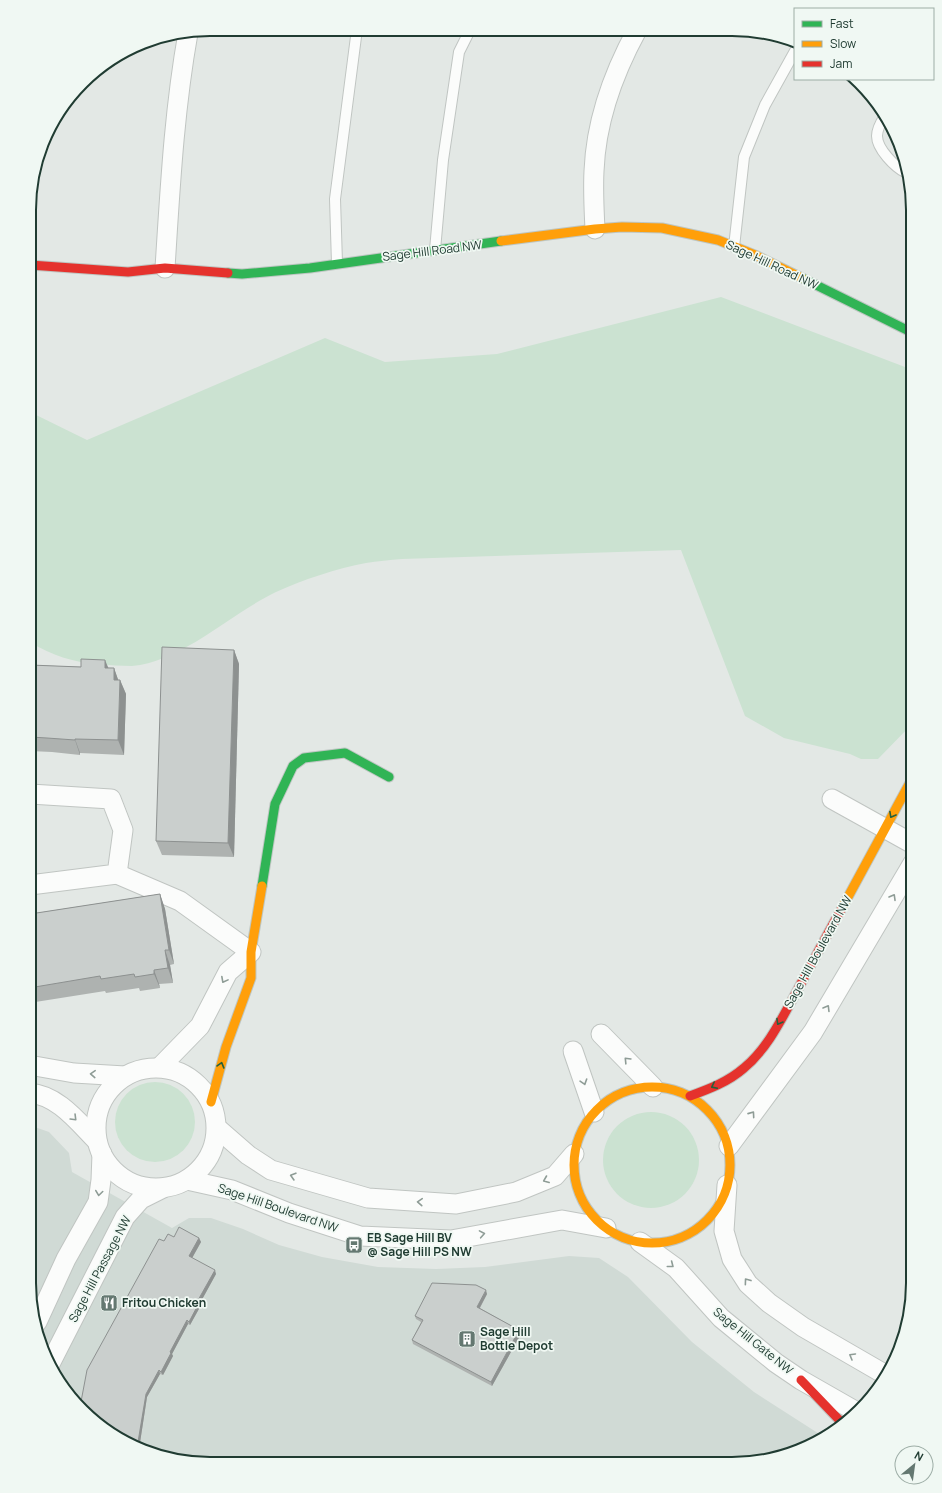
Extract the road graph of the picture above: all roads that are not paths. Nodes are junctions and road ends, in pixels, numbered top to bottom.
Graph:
1 (356, 36) edge
2 (467, 36) edge
3 (634, 36) edge
4 (187, 37) edge
5 (794, 53) edge
6 (882, 122) edge
7 (901, 170) edge
8 (595, 229) junction
9 (734, 247) junction
10 (435, 250) junction
11 (338, 263) junction
12 (36, 265) edge
13 (165, 268) junction
14 (906, 330) edge
15 (389, 777) dead end
16 (906, 790) edge
17 (36, 794) edge
18 (832, 800) dead end
19 (885, 828) junction
20 (906, 840) edge
21 (117, 874) junction
22 (906, 875) edge
23 (36, 884) edge
24 (251, 952) junction
25 (601, 1034) dead end
26 (573, 1051) dead end
27 (36, 1066) edge
28 (160, 1068) junction
29 (125, 1076) junction
30 (653, 1087) junction
31 (36, 1093) edge
32 (690, 1096) junction
33 (211, 1102) junction
34 (594, 1112) junction
35 (217, 1128) junction
36 (729, 1146) junction
37 (100, 1148) junction
38 (574, 1154) junction
39 (187, 1180) junction
40 (727, 1185) junction
41 (164, 1188) junction
42 (606, 1228) junction
43 (640, 1242) junction
44 (39, 1317) edge
45 (53, 1358) edge
46 (882, 1372) edge
47 (801, 1380) junction
48 (852, 1409) edge
49 (839, 1420) edge

1 - 11 lane
2 - 10 lane
3 - 8 street
4 - 13 street
5 - 9 lane
6 - 7 lane
8 - 9 street, Sage Hill Road NW
8 - 10 street, Sage Hill Road NW
9 - 14 street, Sage Hill Road NW
10 - 11 street, Sage Hill Road NW
11 - 13 street, Sage Hill Road NW
12 - 13 street, Sage Hill Road NW
15 - 24 street
16 -> 19 street, Sage Hill Boulevard NW
17 - 21 street
18 - 19 street
19 - 20 street
19 -> 32 street, Sage Hill Boulevard NW
21 - 23 street
21 - 24 street
36 -> 22 street
24 -> 28 street
33 -> 24 street
30 -> 25 street
26 -> 34 street
29 -> 27 street
28 - 29 street
28 - 33 street
29 - 37 street
30 - 32 street
30 - 34 street
31 -> 37 street
32 - 36 street
33 - 35 street
34 - 38 street
38 -> 35 street
35 - 39 street
36 - 40 street
37 - 41 street
37 -> 44 street
38 - 42 street
39 - 41 street
39 -> 42 street, Sage Hill Boulevard NW
40 - 43 street
46 -> 40 street
41 - 45 street, Sage Hill Passage NW
42 - 43 street
43 -> 47 street, Sage Hill Gate NW
47 - 48 street, Sage Hill Gate NW
47 - 49 street

